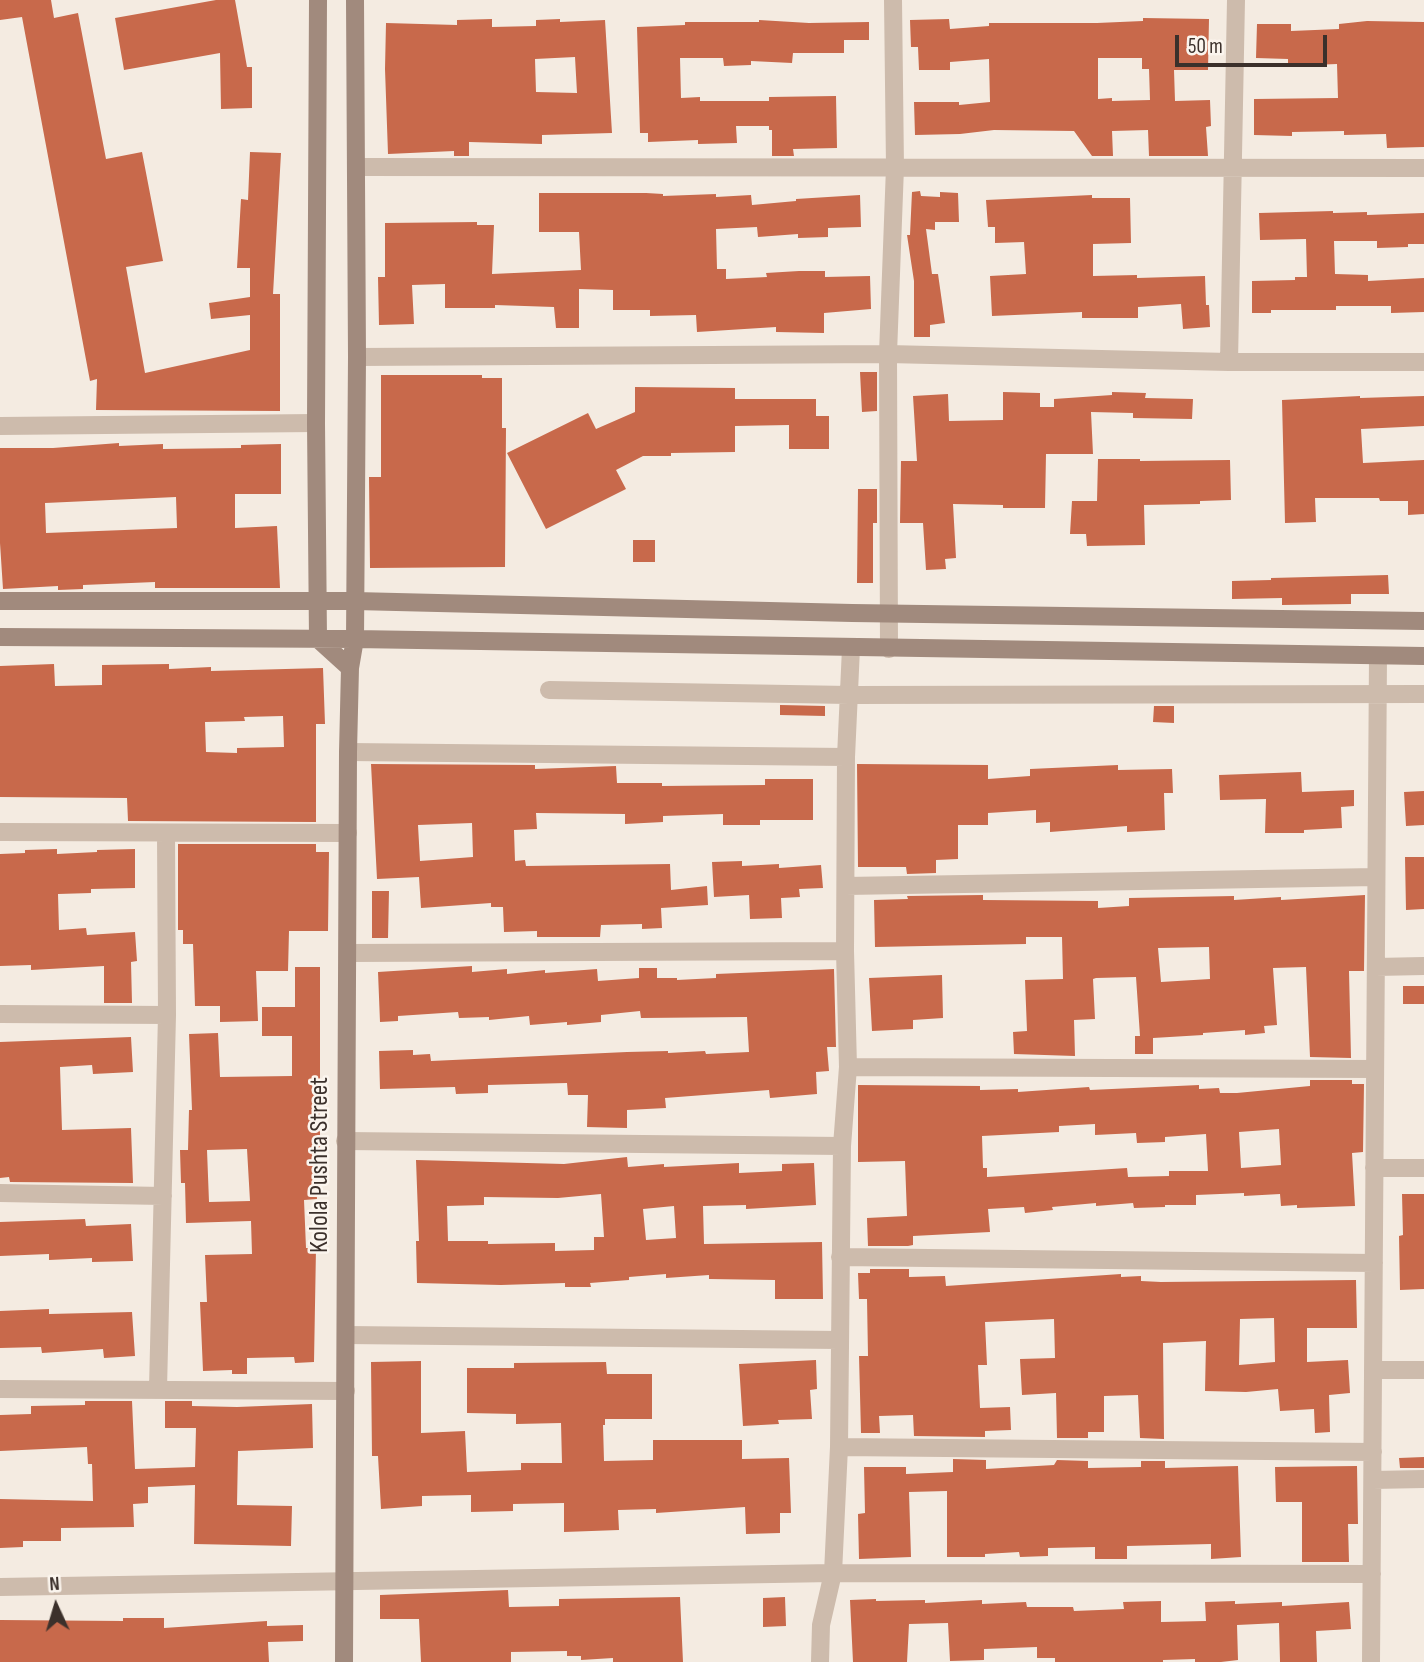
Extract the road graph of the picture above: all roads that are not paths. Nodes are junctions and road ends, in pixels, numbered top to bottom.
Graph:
1 (318, 0) edge
2 (355, 0) edge
3 (893, 0) edge
4 (1236, 0) edge
5 (356, 167) junction
6 (895, 167) junction
7 (1234, 168) junction
8 (1424, 168) edge
9 (888, 354) junction
10 (357, 357) junction
11 (1229, 362) junction
12 (1424, 362) edge
13 (316, 423) junction
14 (0, 426) edge
15 (0, 601) edge
16 (318, 601) junction
17 (355, 601) junction
18 (888, 614) junction
19 (1424, 621) edge
20 (0, 637) edge
21 (318, 639) junction
22 (355, 639) junction
23 (851, 649) junction
24 (889, 649) junction
25 (1378, 656) junction
26 (1424, 656) edge
27 (350, 668) junction
28 (549, 690) dead end
29 (1377, 693) junction
30 (1424, 694) edge
31 (849, 695) junction
32 (348, 752) junction
33 (846, 757) junction
34 (0, 832) edge
35 (348, 833) junction
36 (166, 834) junction
37 (1376, 877) junction
38 (846, 886) junction
39 (845, 951) junction
40 (348, 953) junction
41 (1424, 966) edge
42 (1376, 967) junction
43 (0, 1014) edge
44 (167, 1015) junction
45 (848, 1067) junction
46 (1375, 1069) junction
47 (345, 1141) junction
48 (842, 1146) junction
49 (1374, 1168) junction
50 (1424, 1168) edge
51 (0, 1193) edge
52 (163, 1196) junction
53 (840, 1257) junction
54 (1374, 1264) junction
55 (346, 1335) junction
56 (839, 1340) junction
57 (1373, 1370) junction
58 (1424, 1370) edge
59 (0, 1389) edge
60 (158, 1389) junction
61 (346, 1391) junction
62 (839, 1447) junction
63 (1373, 1452) junction
64 (1424, 1479) edge
65 (1373, 1480) junction
66 (833, 1573) junction
67 (1372, 1574) junction
68 (344, 1582) junction
69 (0, 1587) edge
70 (344, 1662) edge
71 (820, 1662) edge
72 (1371, 1662) edge

1 - 13 main road
2 - 5 main road, Kolola Pushta Street
3 - 6 street
4 - 7 street
5 - 6 street
5 - 10 main road, Kolola Pushta Street
6 - 7 street
6 - 9 street
7 - 8 street
7 - 11 street
9 - 10 street
9 - 11 street
9 - 18 street
10 - 17 main road, Kolola Pushta Street
11 - 12 street
13 - 14 street
13 - 16 main road
15 - 16 main road
16 - 17 main road
16 - 21 main road
17 - 18 main road
17 - 22 main road, Kolola Pushta Street
18 - 19 main road
18 - 24 street
20 - 21 main road
21 - 22 main road
21 - 27 main road
22 - 23 main road
22 - 27 main road, Kolola Pushta Street
23 - 24 main road
23 - 31 street
24 - 25 main road
25 - 26 main road
25 - 29 street
27 - 32 main road, Kolola Pushta Street
28 - 31 street
29 - 30 street
29 - 31 street
29 - 37 street
31 - 33 street
32 - 33 street
32 - 35 main road, Kolola Pushta Street
33 - 38 street
34 - 36 street
35 - 36 street
35 - 40 main road, Kolola Pushta Street
36 - 44 street
37 - 38 street
37 - 42 street
38 - 39 street
39 - 40 street
39 - 45 street
40 - 47 main road, Kolola Pushta Street
41 - 42 street
42 - 46 street
43 - 44 street
44 - 52 street
45 - 46 street
45 - 48 street
46 - 49 street
47 - 48 street
47 - 55 main road, Kolola Pushta Street
48 - 53 street
49 - 50 street
49 - 54 street
51 - 52 street
52 - 60 street
53 - 54 street
53 - 56 street
54 - 57 street
55 - 56 street
55 - 61 main road, Kolola Pushta Street
56 - 62 street
57 - 58 street
57 - 63 street
59 - 60 street
60 - 61 street
61 - 68 main road, Kolola Pushta Street
62 - 63 street
62 - 66 street
63 - 65 street
64 - 65 street
65 - 67 street
66 - 67 street
66 - 68 street
66 - 71 street
67 - 72 street
68 - 69 street
68 - 70 main road, Kolola Pushta Street

